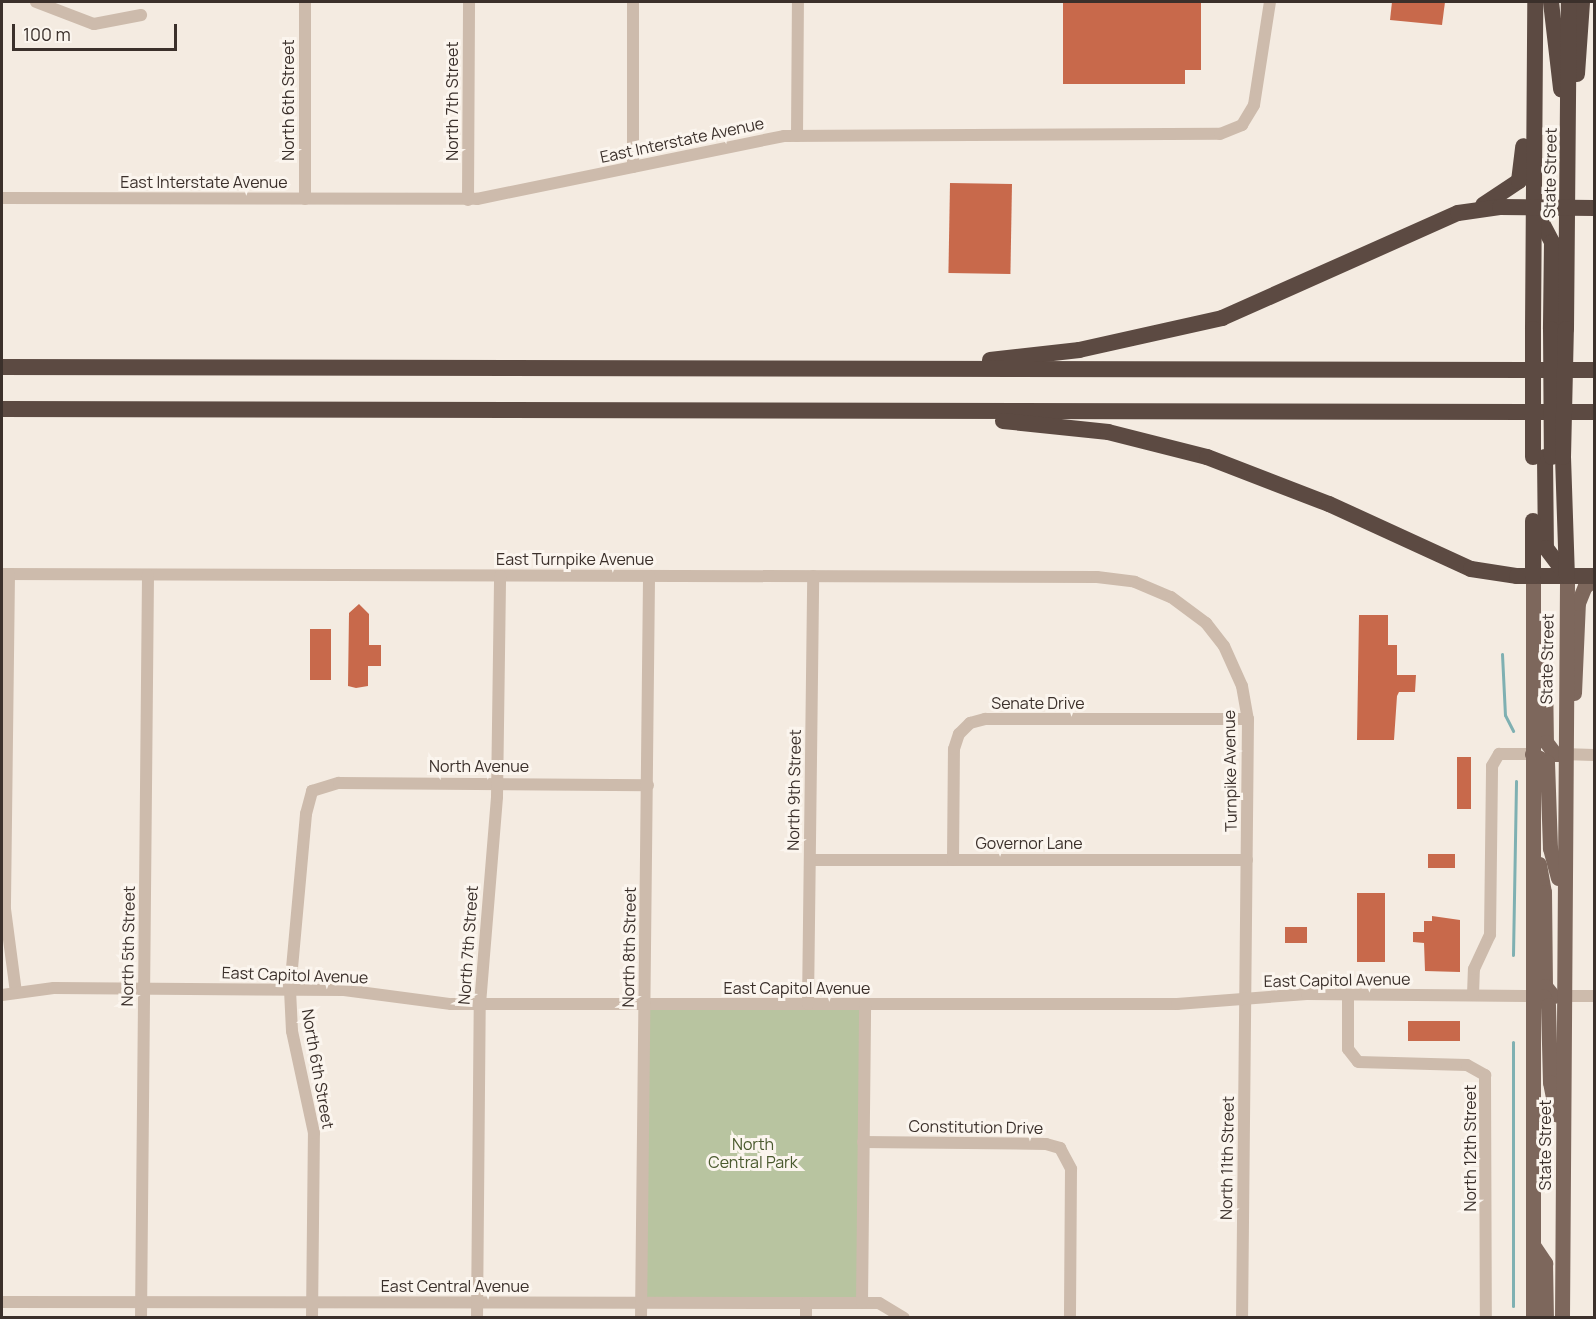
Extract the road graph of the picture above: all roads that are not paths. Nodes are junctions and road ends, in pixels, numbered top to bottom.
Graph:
1 (36, 2) edge
2 (305, 2) edge
3 (469, 2) edge
4 (633, 2) edge
5 (798, 2) edge
6 (1270, 2) edge
7 (1524, 2) edge
8 (1535, 2) edge
9 (1551, 2) edge
10 (1569, 2) edge
11 (1582, 2) edge
12 (141, 15) dead end
13 (1568, 122) junction
14 (797, 136) junction
15 (633, 167) junction
16 (2, 198) edge
17 (305, 199) junction
18 (468, 200) junction
19 (1533, 206) junction
20 (1568, 207) junction
21 (1594, 208) edge
22 (1473, 210) junction
23 (1548, 329) junction
24 (2, 367) edge
25 (782, 369) junction
26 (1594, 370) edge
27 (2, 409) edge
28 (697, 410) junction
29 (1594, 412) edge
30 (1548, 457) junction
31 (5, 574) edge
32 (148, 575) junction
33 (500, 576) junction
34 (649, 576) junction
35 (813, 576) junction
36 (1533, 576) junction
37 (1567, 576) junction
38 (1594, 578) edge
39 (1148, 586) joint
40 (1533, 650) junction
41 (1248, 719) junction
42 (1564, 734) junction
43 (1532, 754) junction
44 (1563, 754) junction
45 (1594, 755) edge
46 (497, 782) junction
47 (648, 785) junction
48 (312, 791) joint
49 (810, 860) junction
50 (953, 860) junction
51 (1247, 860) junction
52 (1563, 898) junction
53 (144, 988) junction
54 (290, 990) junction
55 (16, 992) junction
56 (1348, 994) junction
57 (2, 995) edge
58 (1473, 995) junction
59 (1548, 996) junction
60 (1594, 996) edge
61 (1245, 999) junction
62 (480, 1004) junction
63 (644, 1004) junction
64 (808, 1004) junction
65 (865, 1004) junction
66 (863, 1142) junction
67 (1533, 1245) junction
68 (2, 1302) edge
69 (141, 1302) junction
70 (641, 1302) junction
71 (312, 1303) junction
72 (477, 1303) junction
73 (806, 1303) junction
74 (862, 1303) junction
75 (141, 1317) edge
76 (312, 1317) edge
77 (477, 1317) edge
78 (641, 1317) edge
79 (806, 1317) edge
80 (904, 1317) edge
81 (1070, 1317) edge
82 (1242, 1317) edge
83 (1485, 1317) edge
84 (1533, 1317) edge
85 (1546, 1317) edge
86 (1562, 1317) edge

1 - 12 street
2 - 17 street, North 6th Street
3 - 18 street, North 7th Street
4 - 15 street
5 - 14 street
6 - 14 street, East Interstate Avenue
7 - 22 highway
8 - 19 highway, State Street
9 - 13 highway
10 - 13 highway, State Street
11 - 13 highway
13 - 20 highway, State Street
14 - 15 street, East Interstate Avenue
15 - 18 street, East Interstate Avenue
16 - 17 street, East Interstate Avenue
17 - 18 street, East Interstate Avenue
19 - 20 highway
19 - 22 highway
19 - 23 highway, State Street
19 - 23 highway
20 - 21 highway
20 - 23 highway, State Street
22 - 25 highway
23 - 30 highway, State Street, bridge
23 - 30 highway, State Street, bridge
24 - 25 highway
25 - 26 highway
27 - 28 highway
28 - 29 highway
28 - 36 highway
30 - 36 highway, State Street
30 - 37 highway, State Street
30 - 37 highway
31 - 32 street, East Turnpike Avenue
31 - 55 street
32 - 33 street, East Turnpike Avenue
32 - 53 street, North 5th Street
33 - 34 street, East Turnpike Avenue
33 - 46 street, North 7th Street
34 - 35 street, East Turnpike Avenue
34 - 47 street, North 8th Street
35 - 39 street, East Turnpike Avenue
35 - 49 street, North 9th Street
36 - 37 highway
36 - 40 main road, State Street
37 - 38 highway
37 - 42 main road, State Street
38 - 42 main road
39 - 41 street, Turnpike Avenue
40 - 43 main road, State Street
40 - 44 main road
41 - 50 street, Senate Drive
41 - 51 street, Turnpike Avenue
42 - 44 main road, State Street
43 - 52 main road
43 - 58 street
43 - 59 main road, State Street
44 - 45 street
44 - 52 main road, State Street
46 - 47 street, North Avenue
46 - 48 street, North Avenue
46 - 62 street, North 7th Street
47 - 63 street, North 8th Street
48 - 54 street, North 6th Street
49 - 50 street, Governor Lane
49 - 64 street, North 9th Street
50 - 51 street, Governor Lane
51 - 61 street, Turnpike Avenue
52 - 59 main road, State Street
53 - 54 street, East Capitol Avenue
53 - 55 street, East Capitol Avenue
53 - 69 street, North 5th Street
54 - 62 street, East Capitol Avenue
54 - 71 street, North 6th Street
55 - 57 street, East Capitol Avenue
56 - 58 street, East Capitol Avenue
56 - 61 street, East Capitol Avenue
56 - 83 street, North 12th Street
58 - 59 street, East Capitol Avenue
59 - 60 street, East Capitol Avenue
59 - 67 main road, State Street
59 - 86 main road, State Street
61 - 65 street, East Capitol Avenue
61 - 82 street, North 11th Street
62 - 63 street, East Capitol Avenue
62 - 72 street, North 7th Street
63 - 64 street, East Capitol Avenue
63 - 70 street, North 8th Street
64 - 65 street, East Capitol Avenue
65 - 66 street
66 - 74 street
66 - 81 street, Constitution Drive
67 - 84 main road, State Street
67 - 85 main road
68 - 69 street, East Central Avenue
69 - 71 street, East Central Avenue
69 - 75 street, North 5th Street
70 - 72 street, East Central Avenue
70 - 73 street, East Central Avenue
70 - 78 street, North 8th Street
71 - 72 street, East Central Avenue
71 - 76 street, North 6th Street
72 - 77 street, North 7th Street
73 - 74 street, East Central Avenue
73 - 79 street
74 - 80 street, East Central Avenue

